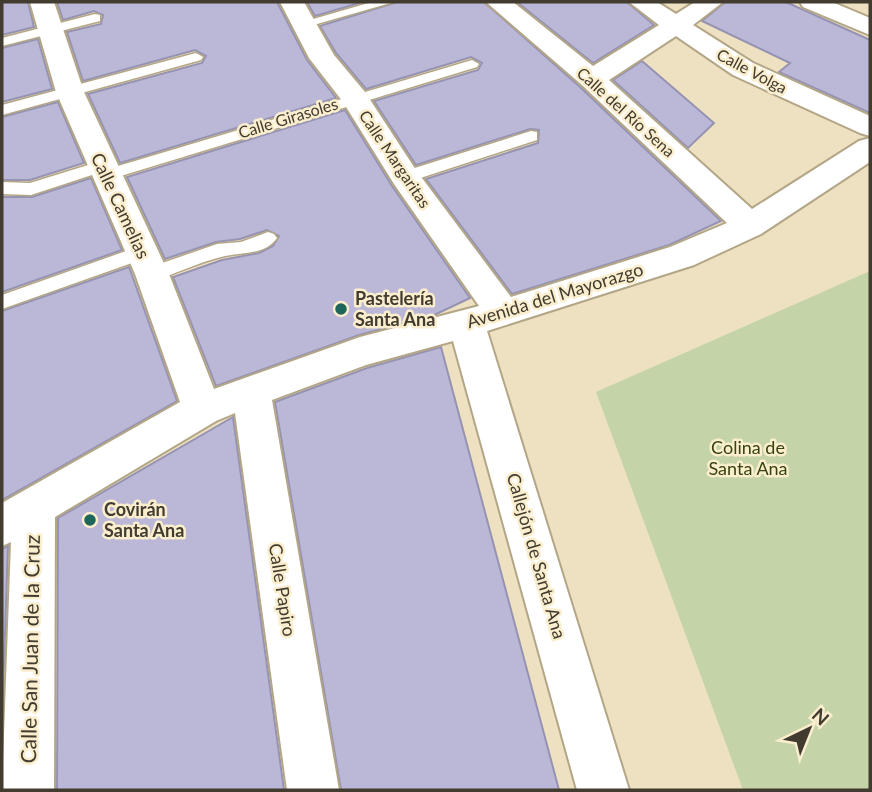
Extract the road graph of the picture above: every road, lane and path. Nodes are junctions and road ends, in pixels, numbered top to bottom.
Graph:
1 (387, 2) edge
2 (498, 2) edge
3 (641, 2) edge
4 (711, 2) edge
5 (813, 2) edge
6 (298, 13) edge
7 (47, 16) edge
8 (95, 18) dead end
9 (672, 25) junction
10 (870, 27) edge
11 (2, 42) edge
12 (196, 57) dead end
13 (472, 64) dead end
14 (592, 79) junction
15 (70, 92) junction
16 (355, 98) junction
17 (2, 110) edge
18 (870, 127) edge
19 (531, 136) dead end
20 (870, 148) edge
21 (103, 171) junction
22 (405, 177) junction
23 (2, 187) edge
24 (750, 226) junction
25 (268, 238) dead end
26 (146, 263) junction
27 (2, 302) edge
28 (485, 318) junction
29 (251, 389) junction
30 (202, 409) junction
31 (18, 517) edge
32 (28, 790) edge
33 (313, 790) edge
34 (603, 790) edge

1 - 6 lane
2 - 14 street, Calle del Río Sena
3 - 9 street, Calle Volga
4 - 9 street
5 - 10 street
6 - 16 street, Calle Margaritas
7 - 8 lane
7 - 11 lane
7 - 15 street, Calle Camelias
9 - 14 street
9 - 18 street, Calle Volga
12 - 15 lane
13 - 16 lane, Calle Girasoles
14 - 24 street, Calle del Río Sena
15 - 17 lane
15 - 21 street, Calle Camelias
16 - 21 lane, Calle Girasoles
16 - 22 street, Calle Margaritas
19 - 22 lane
20 - 24 street, Avenida del Mayorazgo
21 - 23 lane, Calle Girasoles
21 - 26 street, Calle Camelias
22 - 28 street, Calle Margaritas
24 - 28 street, Avenida del Mayorazgo
25 - 26 lane
26 - 27 lane
26 - 30 street, Calle Camelias
28 - 29 street, Avenida del Mayorazgo
28 - 34 street, Callejón de Santa Ana
29 - 30 street, Avenida del Mayorazgo
29 - 33 street, Calle Papiro
30 - 31 street, Avenida del Mayorazgo
31 - 32 street, Calle San Juan de la Cruz

